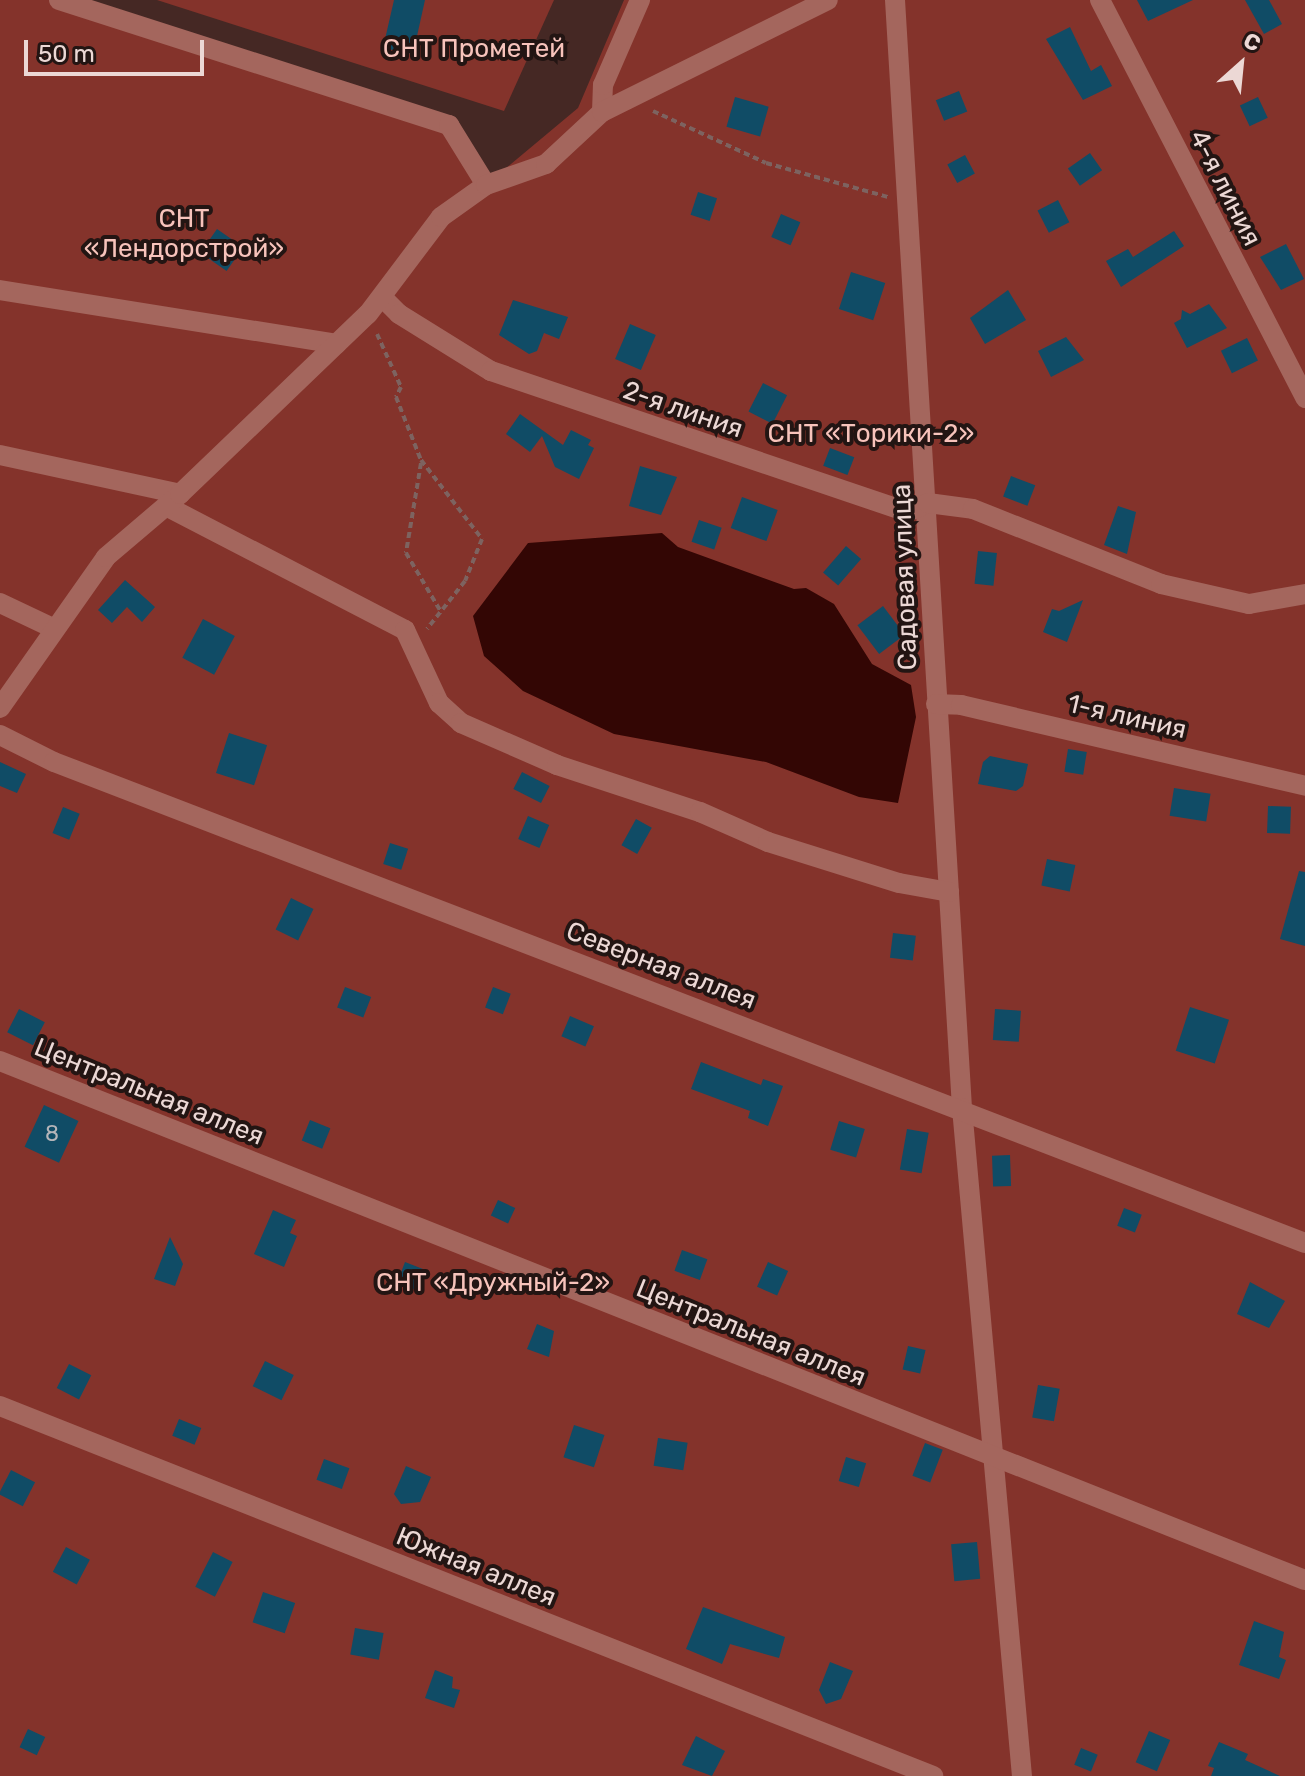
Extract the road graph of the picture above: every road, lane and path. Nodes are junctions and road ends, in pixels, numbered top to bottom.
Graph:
1 (59, 0) edge
2 (640, 0) edge
3 (828, 0) edge
4 (895, 0) edge
5 (1100, 0) edge
6 (630, 99) junction
7 (602, 112) junction
8 (486, 185) junction
9 (909, 203) junction
10 (0, 290) edge
11 (383, 298) junction
12 (368, 314) junction
13 (337, 344) junction
14 (1305, 398) edge
15 (0, 455) edge
16 (421, 460) junction
17 (173, 500) junction
18 (928, 503) junction
19 (1305, 594) edge
20 (0, 603) edge
21 (441, 612) junction
22 (53, 628) junction
23 (411, 636) junction
24 (936, 704) junction
25 (0, 708) edge
26 (0, 735) edge
27 (1305, 786) edge
28 (949, 892) junction
29 (0, 1061) edge
30 (962, 1108) junction
31 (1305, 1243) edge
32 (0, 1406) edge
33 (998, 1459) junction
34 (1305, 1580) edge
35 (933, 1776) edge
36 (1022, 1776) edge

1 - 8 street
2 - 7 street
3 - 6 street
4 - 9 street, Садовая улица
5 - 14 street, 4-я линия
6 - 7 street
6 - 9 path
7 - 8 street
8 - 11 street
9 - 18 street, Садовая улица
10 - 13 street
11 - 12 street
11 - 18 street, 2-я линия
12 - 13 street
12 - 16 path
13 - 17 street
15 - 17 street
16 - 21 path
16 - 21 path
17 - 22 street
17 - 23 street
18 - 19 street, 2-я линия
18 - 24 street, Садовая улица
20 - 22 street
21 - 23 path
22 - 25 street
23 - 28 street
24 - 27 street, 1-я линия
24 - 28 street, Садовая улица
26 - 30 street, Северная аллея
28 - 30 street, Садовая улица
29 - 33 street, Центральная аллея
30 - 31 street, Северная аллея
30 - 33 street, Садовая улица
32 - 35 street, Южная аллея
33 - 34 street, Центральная аллея
33 - 36 street, Садовая улица

